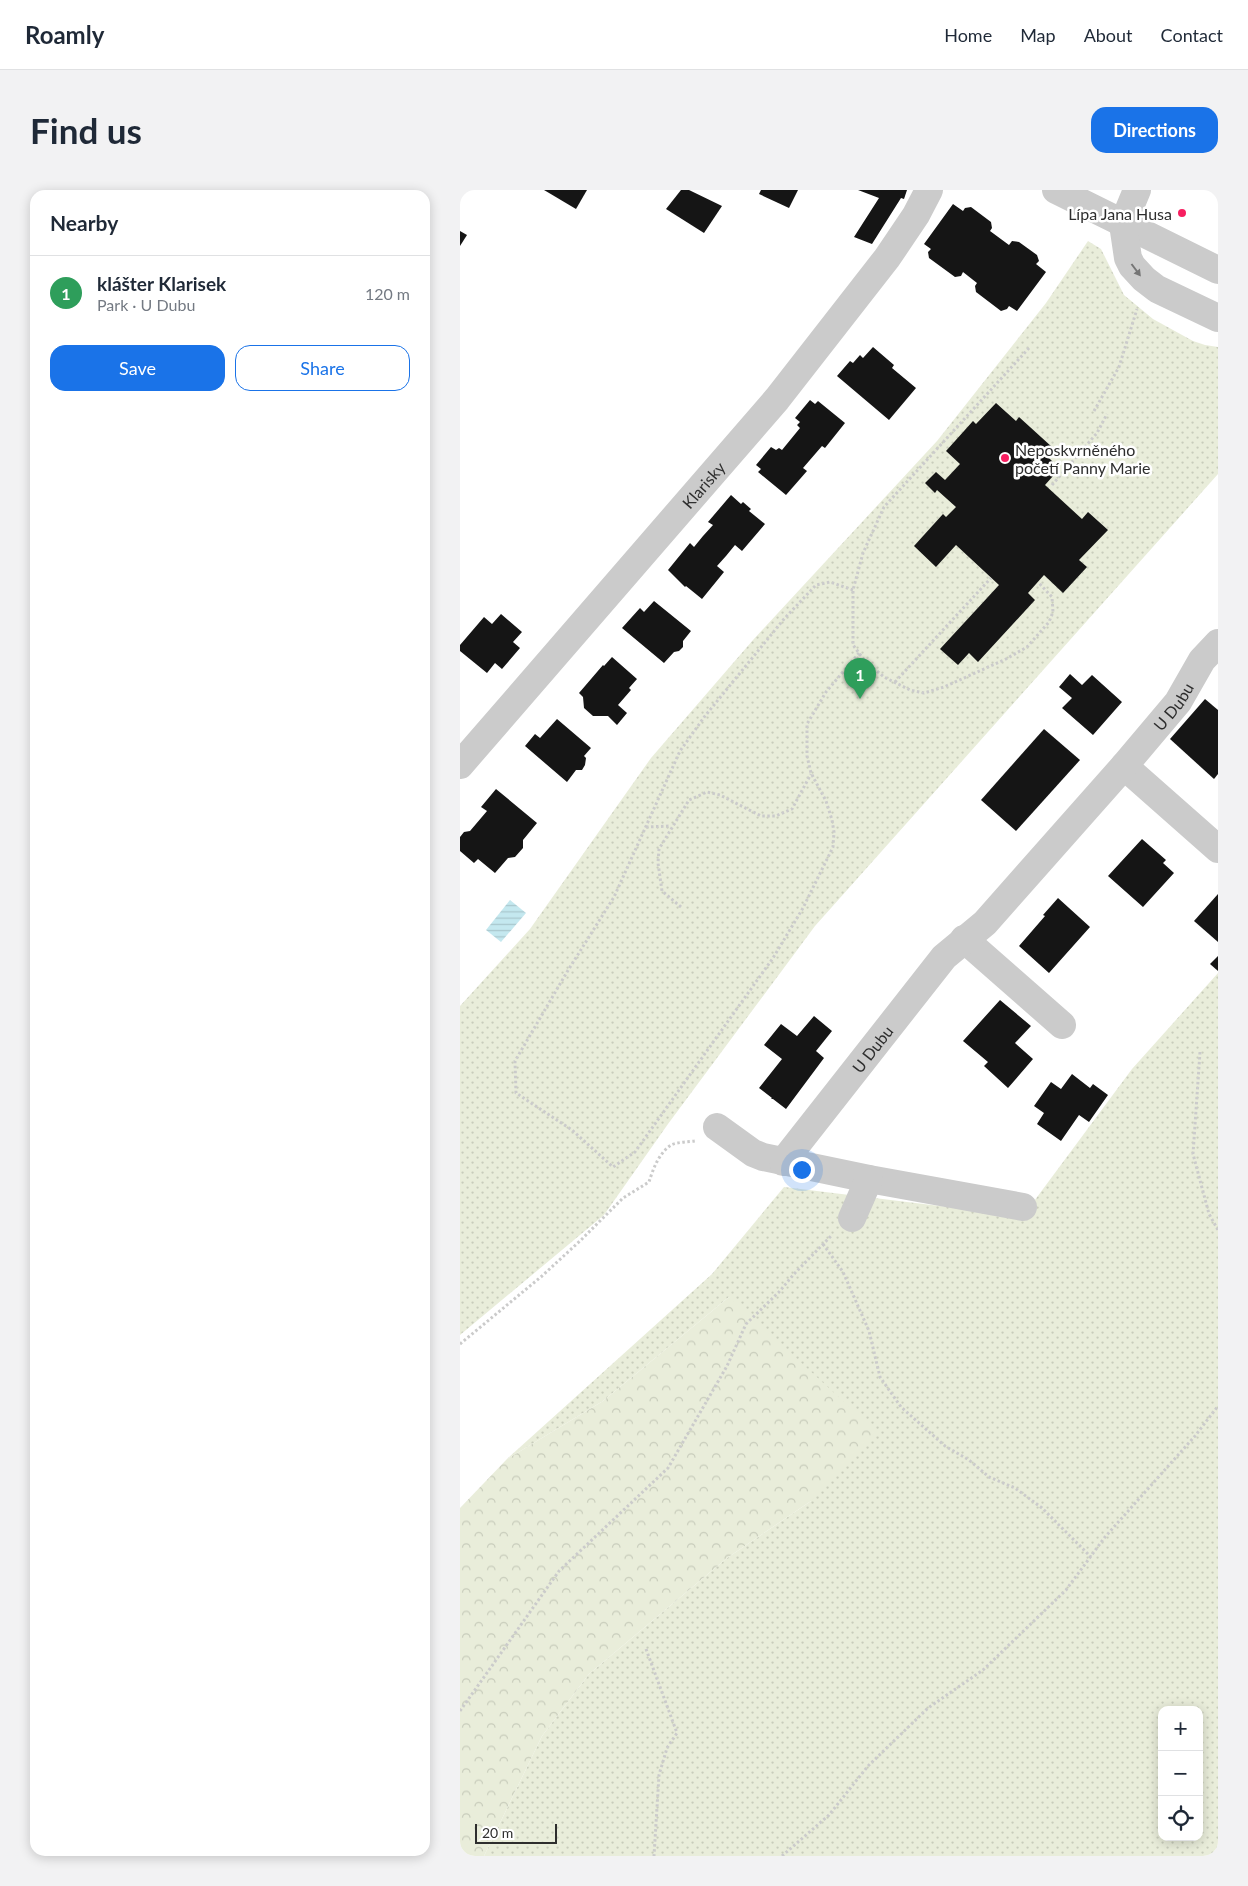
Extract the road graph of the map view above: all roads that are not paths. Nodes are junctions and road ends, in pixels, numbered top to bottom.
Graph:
1 (929, 190) edge
2 (1056, 190) edge
3 (1137, 190) edge
4 (1123, 224) junction
5 (1218, 270) edge
6 (1218, 318) edge
7 (1218, 643) edge
8 (460, 765) edge
9 (1124, 766) junction
10 (1218, 849) edge
11 (964, 939) junction
12 (1062, 1025) dead end
13 (707, 1134) road end
14 (783, 1162) junction
15 (869, 1179) junction
16 (1023, 1207) dead end
17 (852, 1218) road end

1 - 8 street, Klarisky
2 - 4 street
3 - 4 street
4 - 5 street
4 -> 6 street
7 - 9 street, U Dubu
9 - 10 street
9 - 11 street, U Dubu
11 - 12 street
11 - 14 street, U Dubu
13 - 14 street
14 - 15 street
15 - 16 street
15 - 17 street

